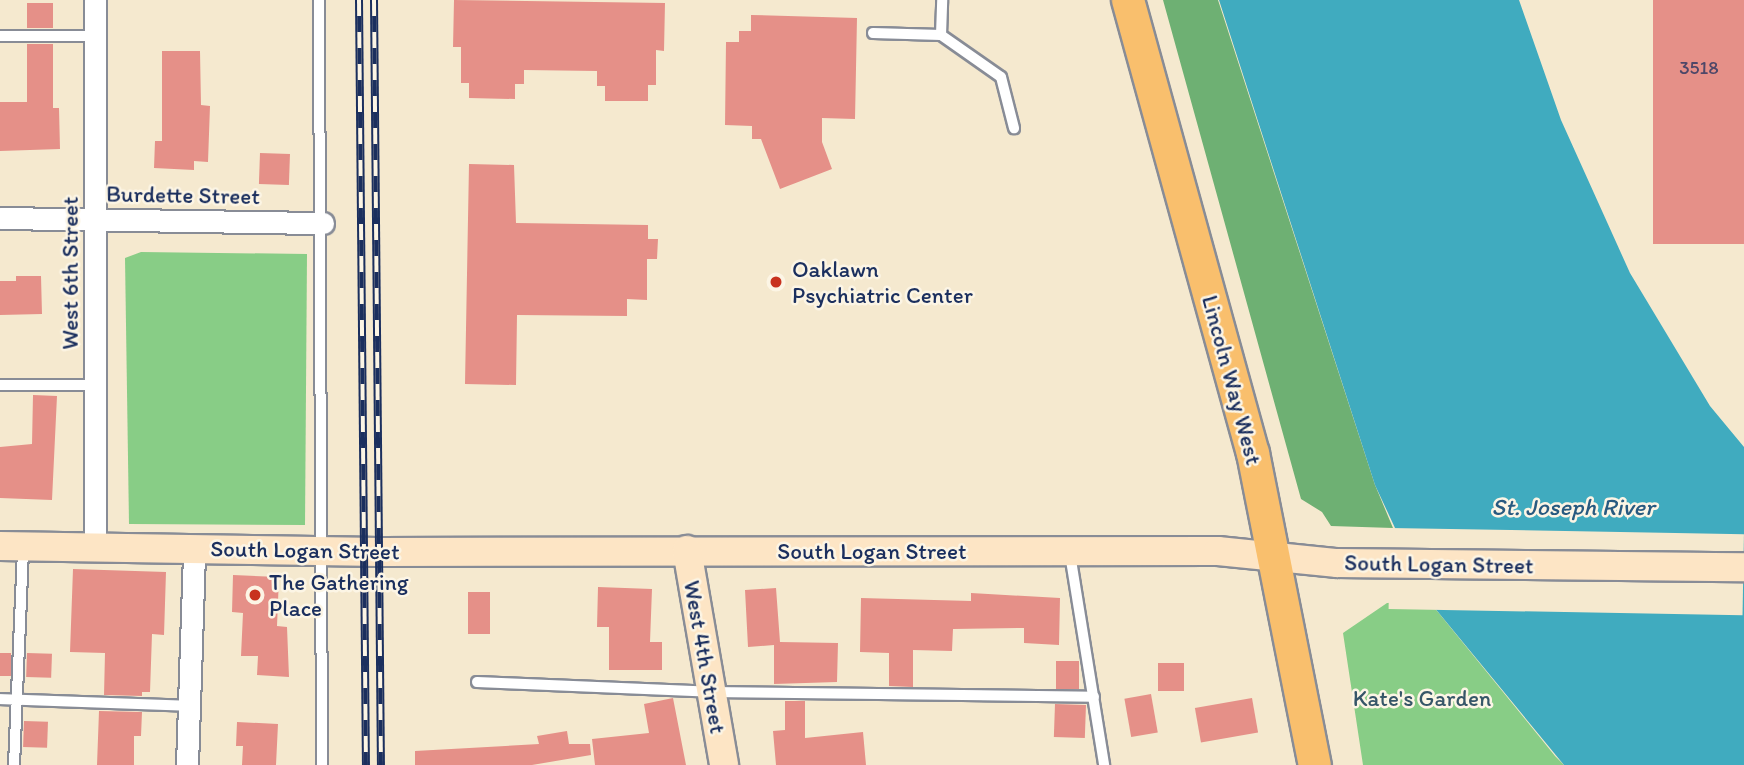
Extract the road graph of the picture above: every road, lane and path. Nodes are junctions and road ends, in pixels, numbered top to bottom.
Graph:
1 (95, 0) edge
2 (319, 0) edge
3 (942, 0) edge
4 (1128, 0) edge
5 (873, 33) dead end
6 (941, 35) junction
7 (0, 36) edge
8 (95, 36) junction
9 (1014, 128) dead end
10 (0, 218) edge
11 (96, 220) junction
12 (323, 223) junction
13 (0, 385) edge
14 (95, 385) junction
15 (12, 546) edge
16 (95, 547) junction
17 (194, 549) junction
18 (687, 550) junction
19 (322, 551) junction
20 (1070, 552) junction
21 (1276, 559) junction
22 (1744, 567) edge
23 (477, 682) dead end
24 (711, 692) junction
25 (1094, 697) junction
26 (0, 699) edge
27 (17, 699) junction
28 (189, 706) junction
29 (14, 765) edge
30 (187, 765) edge
31 (322, 765) edge
32 (724, 765) edge
33 (1104, 765) edge
34 (1315, 765) edge

1 - 8 street, West 6th Street
2 - 12 lane
3 - 6 lane
4 - 21 main road, Lincoln Way West
5 - 6 lane
6 - 9 lane
7 - 8 lane
8 - 11 street, West 6th Street
10 - 11 street, Burdette Street
11 - 12 street, Burdette Street
11 - 14 street, West 6th Street
12 - 19 lane
13 - 14 lane
14 - 16 street, West 6th Street
15 - 16 street, South Logan Street
15 - 27 lane
16 - 17 street, South Logan Street
17 - 19 street, South Logan Street
17 - 28 street
18 - 19 street, South Logan Street
18 - 20 street, South Logan Street
18 - 24 street, West 4th Street
19 - 31 lane
20 - 21 street, South Logan Street
20 - 25 lane
21 - 22 street, South Logan Street
21 - 34 main road, Lincoln Way West
23 - 24 lane
24 - 25 lane
24 - 32 street, West 4th Street
25 - 33 lane
26 - 27 lane
27 - 28 lane
27 - 29 lane
28 - 30 street

